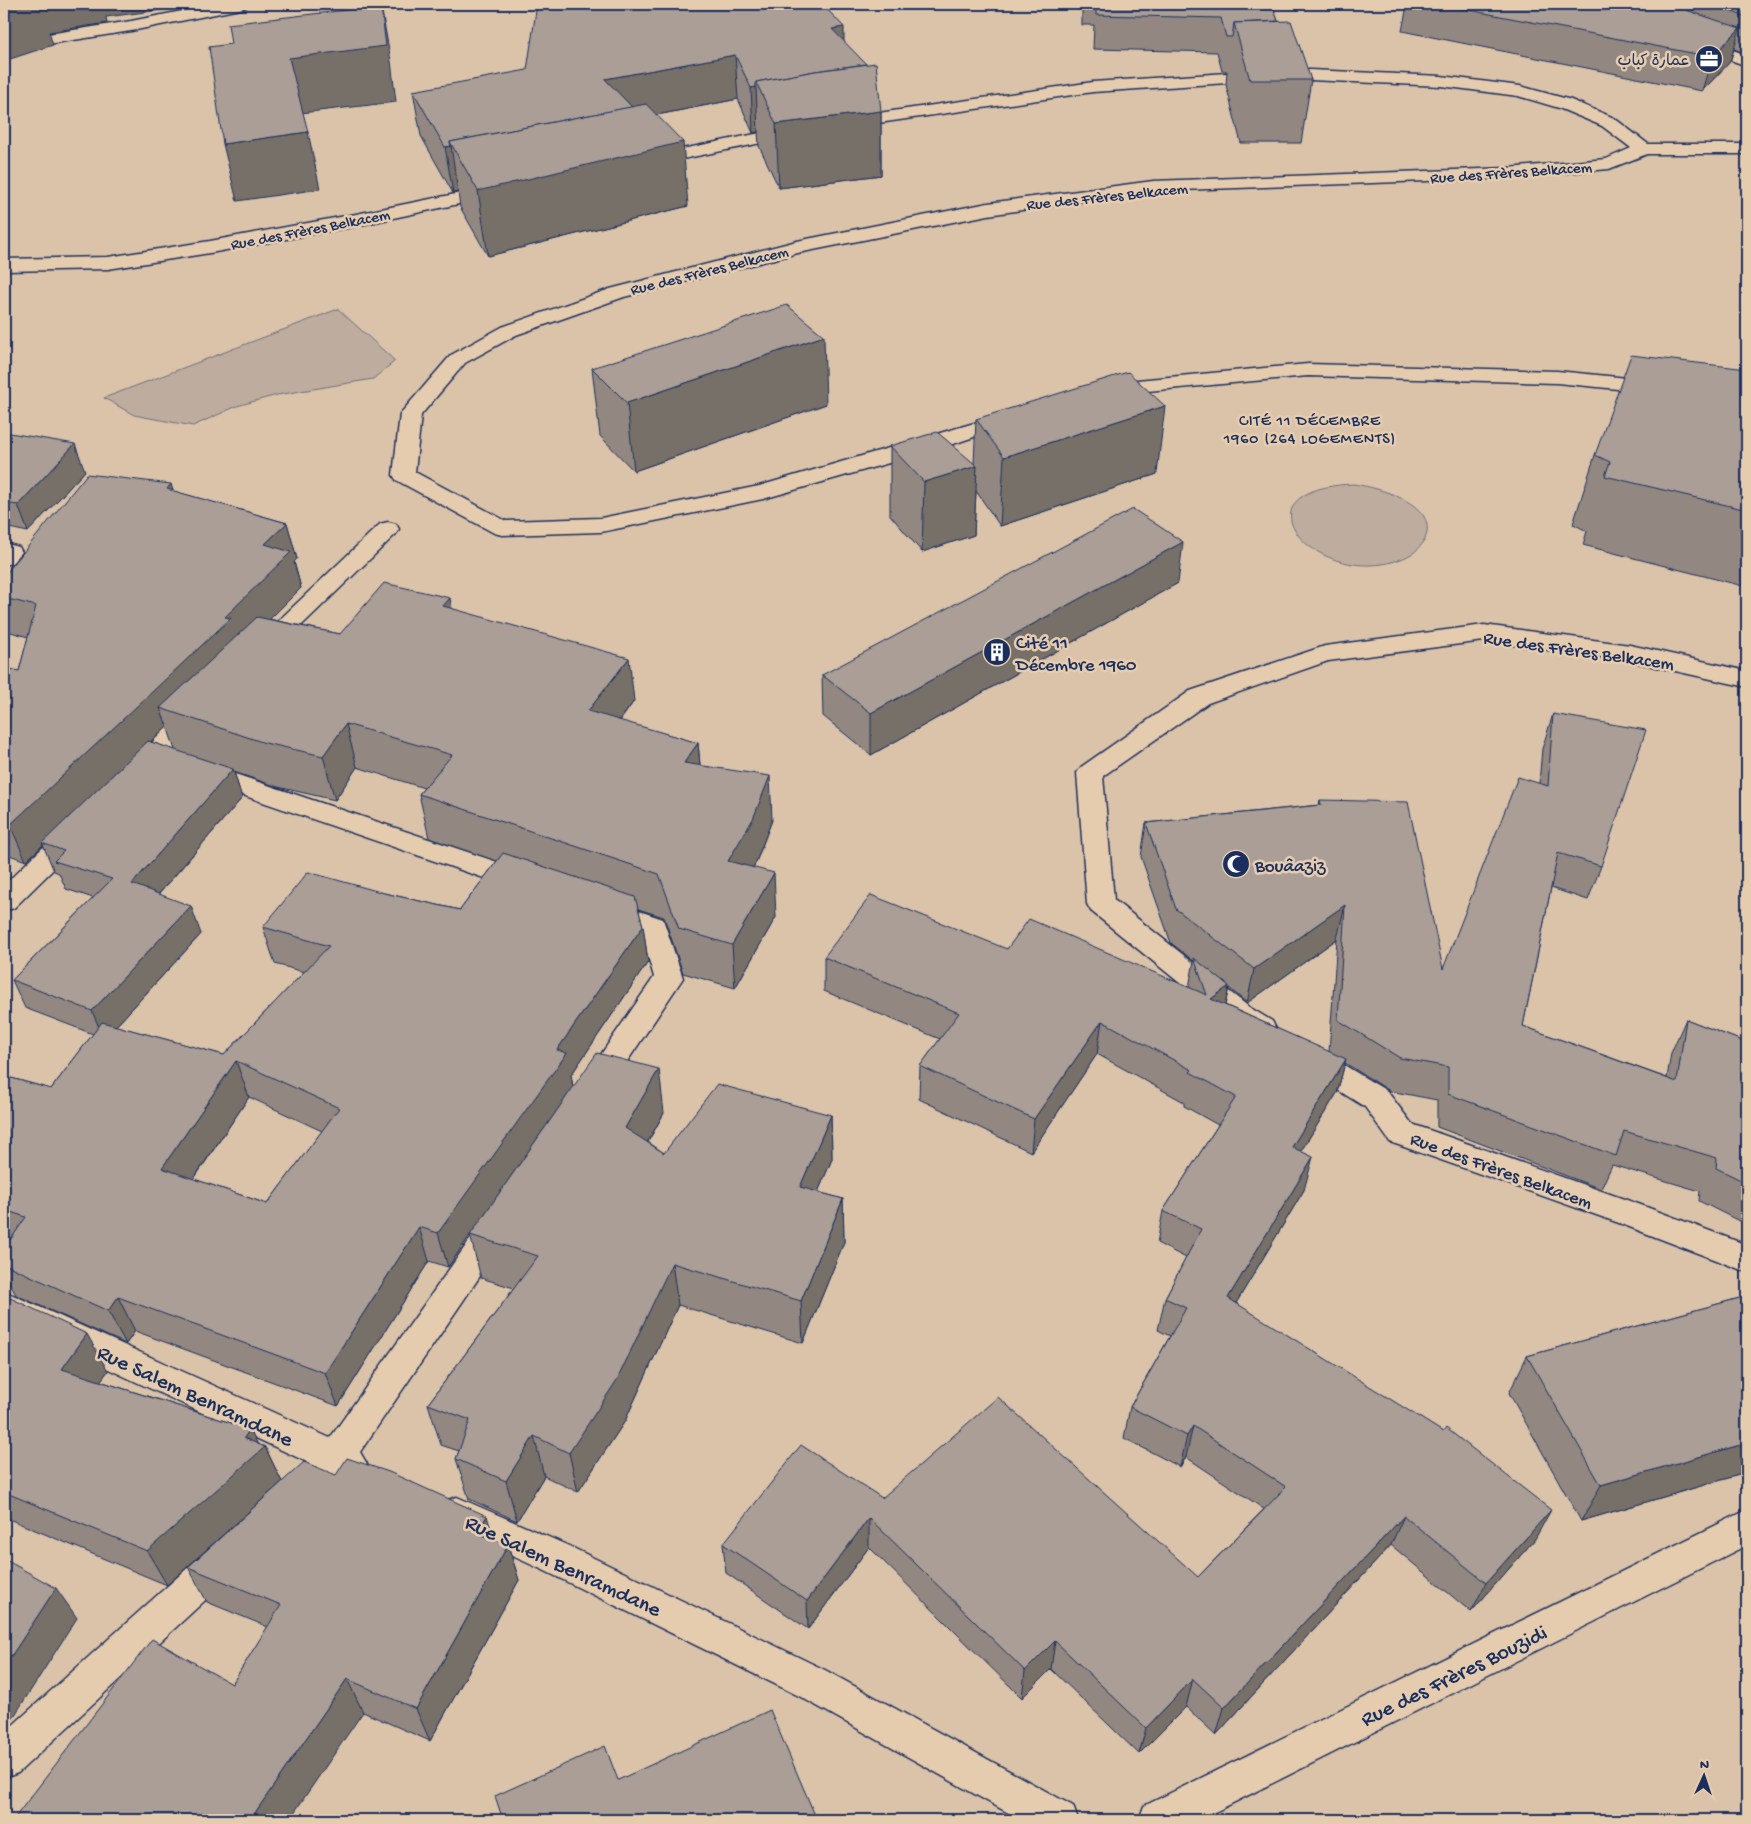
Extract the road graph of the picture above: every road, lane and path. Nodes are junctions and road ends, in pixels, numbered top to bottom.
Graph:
1 (240, 4) edge
2 (1682, 38) edge
3 (4, 46) edge
4 (1747, 61) edge
5 (1747, 149) edge
6 (1644, 150) junction
7 (633, 164) edge
8 (517, 186) edge
9 (4, 264) edge
10 (1671, 388) edge
11 (1084, 395) edge
12 (1030, 412) edge
13 (388, 528) dead end
14 (4, 550) edge
15 (4, 558) edge
16 (246, 666) edge
17 (1747, 679) edge
18 (218, 694) edge
19 (154, 756) junction
20 (125, 783) edge
21 (90, 818) edge
22 (4, 901) edge
23 (579, 1108) edge
24 (511, 1206) edge
25 (1747, 1259) edge
26 (4, 1305) edge
27 (336, 1458) junction
28 (380, 1478) edge
29 (432, 1502) edge
30 (277, 1511) edge
31 (1747, 1527) edge
32 (247, 1538) edge
33 (4, 1759) edge
34 (1059, 1820) edge
35 (1158, 1820) edge

1 - 3 street
2 - 4 street
5 - 6 street
6 - 7 street
6 - 12 street, Rue des Frères Belkacem
8 - 9 street, Rue des Frères Belkacem
10 - 11 street
13 - 16 street
14 - 15 street
17 - 25 street, Rue des Frères Belkacem
18 - 19 street
19 - 20 street
19 - 23 street
21 - 22 street
24 - 27 street
26 - 27 street, Rue Salem Benramdane
27 - 28 street, Rue Salem Benramdane
27 - 30 street
29 - 34 street, Rue Salem Benramdane
31 - 35 street, Rue des Frères Bouzidi
32 - 33 street

